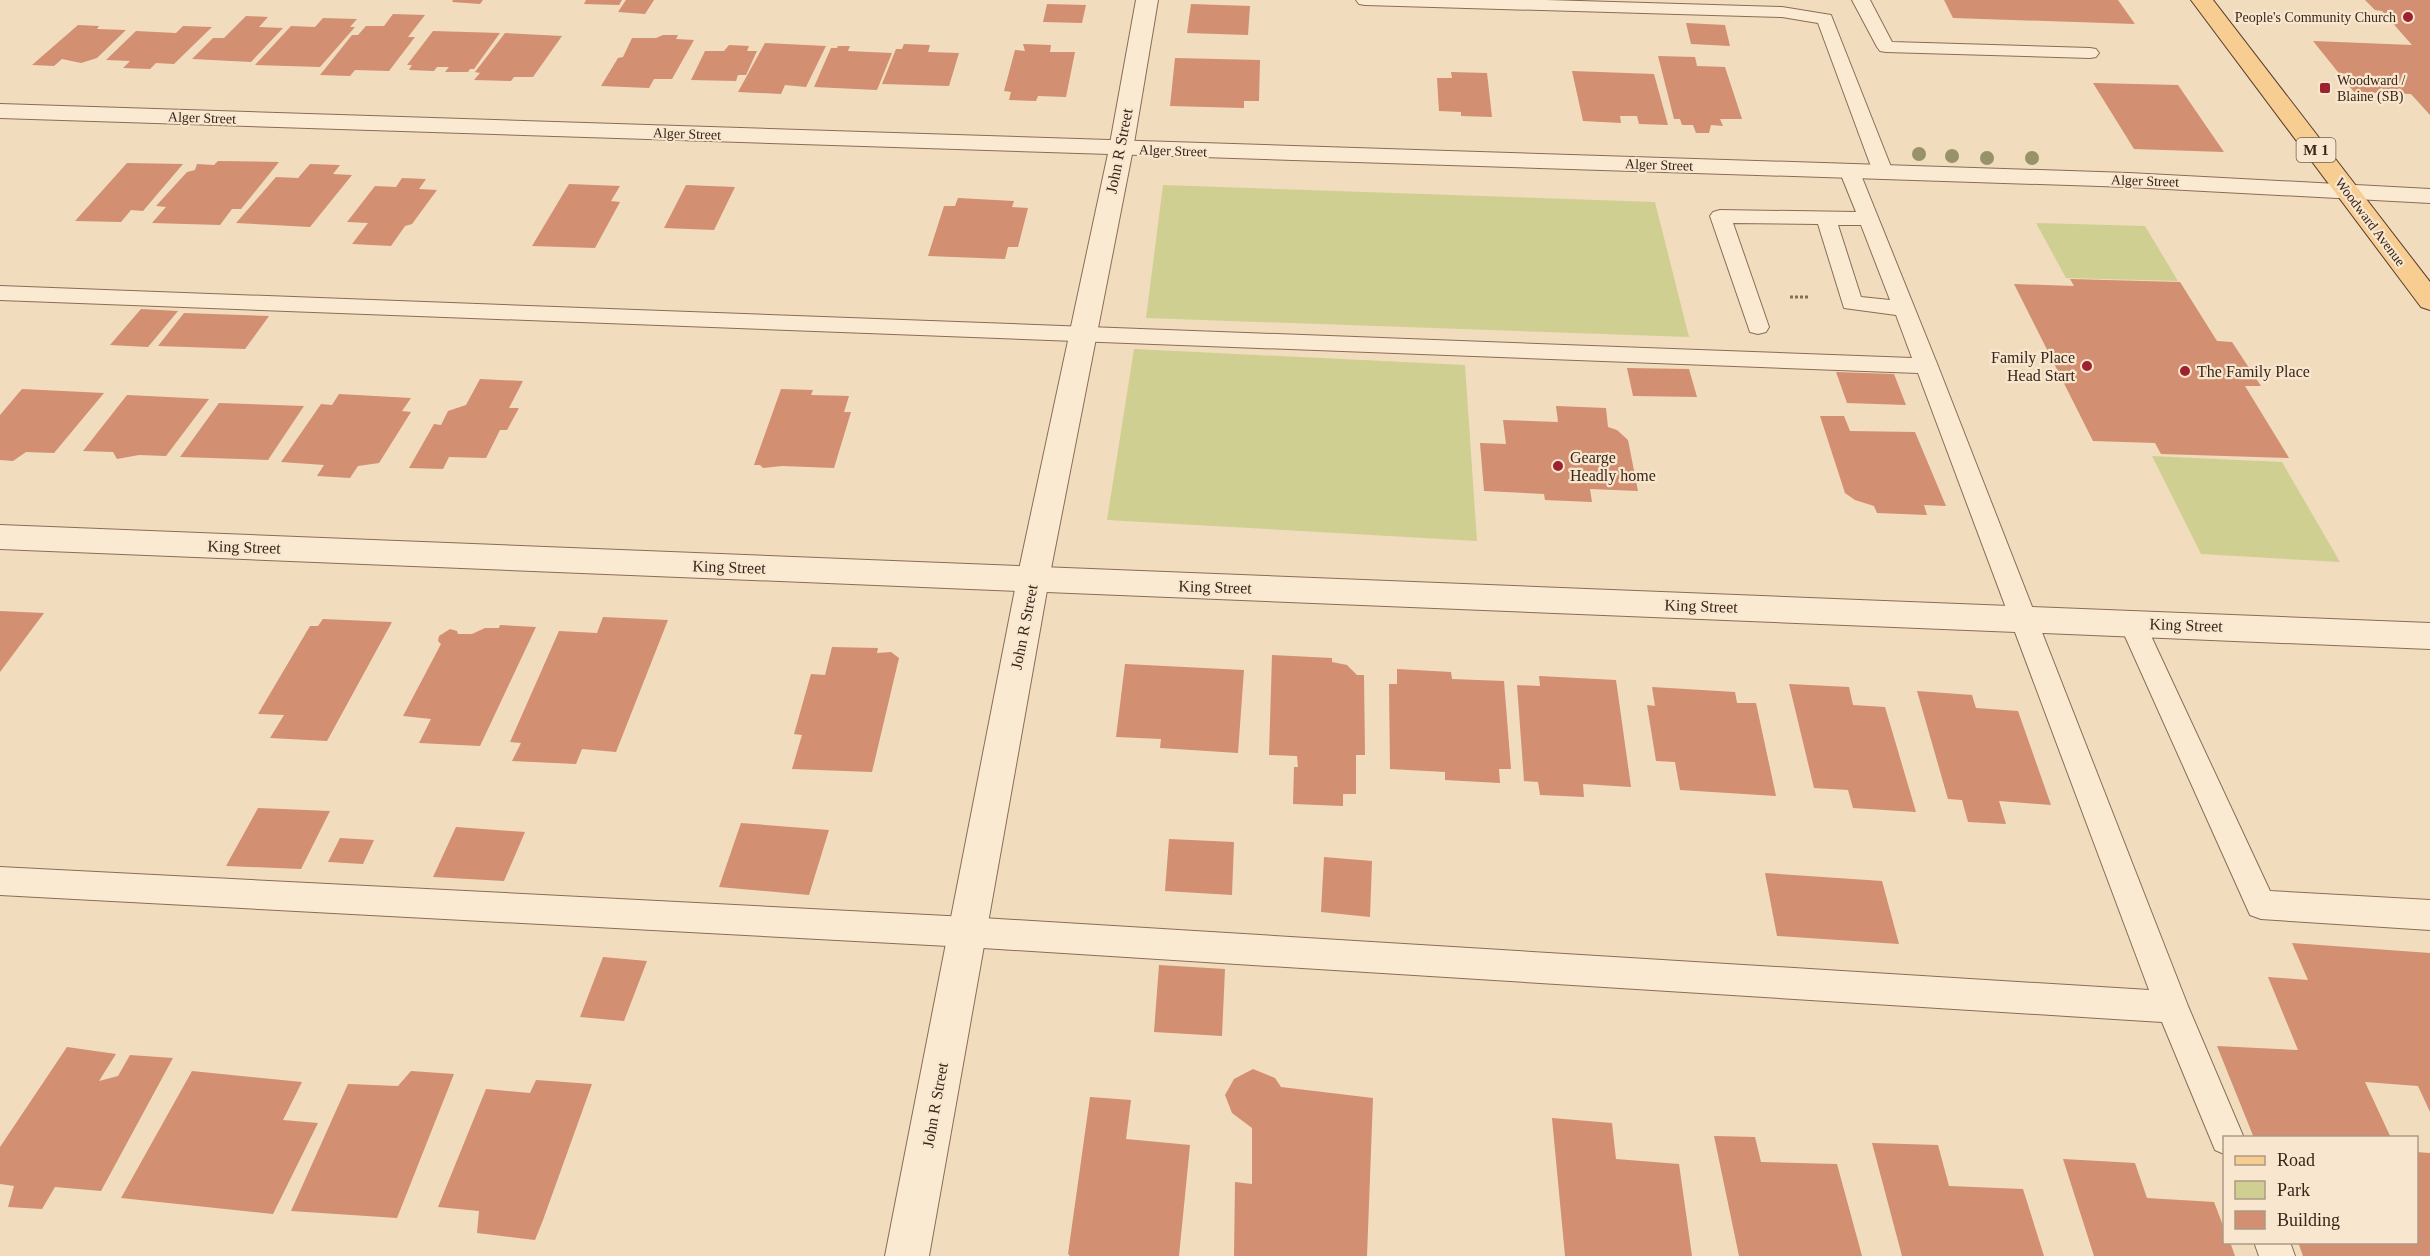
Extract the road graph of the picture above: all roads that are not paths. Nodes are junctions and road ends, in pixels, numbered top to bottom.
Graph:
1 (1147, 0) edge
2 (1365, 0) edge
3 (1861, 0) edge
4 (2202, 0) edge
5 (2090, 53) dead end
6 (0, 111) edge
7 (1120, 149) junction
8 (1849, 170) junction
9 (1883, 172) junction
10 (2346, 190) junction
11 (2430, 196) edge
12 (1826, 218) junction
13 (1868, 219) junction
14 (0, 293) edge
15 (2430, 301) edge
16 (1905, 309) junction
17 (1758, 327) dead end
18 (1083, 333) junction
19 (1927, 366) junction
20 (0, 537) edge
21 (1033, 579) junction
22 (2022, 618) junction
23 (2132, 623) junction
24 (2430, 636) edge
25 (0, 882) edge
26 (2430, 915) edge
27 (967, 932) junction
28 (2172, 1007) junction
29 (2227, 1136) edge
30 (907, 1256) edge

1 - 7 street, John R Street
2 - 9 lane
3 - 5 lane
4 - 10 main road, Woodward Avenue / M 1
6 - 7 street, Alger Street
7 - 8 street, Alger Street
7 - 18 street, John R Street
8 - 9 street, Alger Street
8 - 13 lane
9 - 10 street, Alger Street
10 - 11 street, Alger Street
10 - 15 main road, Woodward Avenue / M 1
12 - 13 lane
12 - 16 lane
12 - 17 lane
13 - 16 lane
14 - 18 lane
16 - 19 lane
18 - 19 lane
18 - 21 street, John R Street
19 - 22 lane
20 - 21 street, King Street
21 - 22 street, King Street
21 - 27 street, John R Street
22 - 23 street, King Street
22 - 28 lane
23 - 24 street, King Street
23 - 26 lane
25 - 27 lane
27 - 28 lane
27 - 30 street, John R Street
28 - 29 lane

